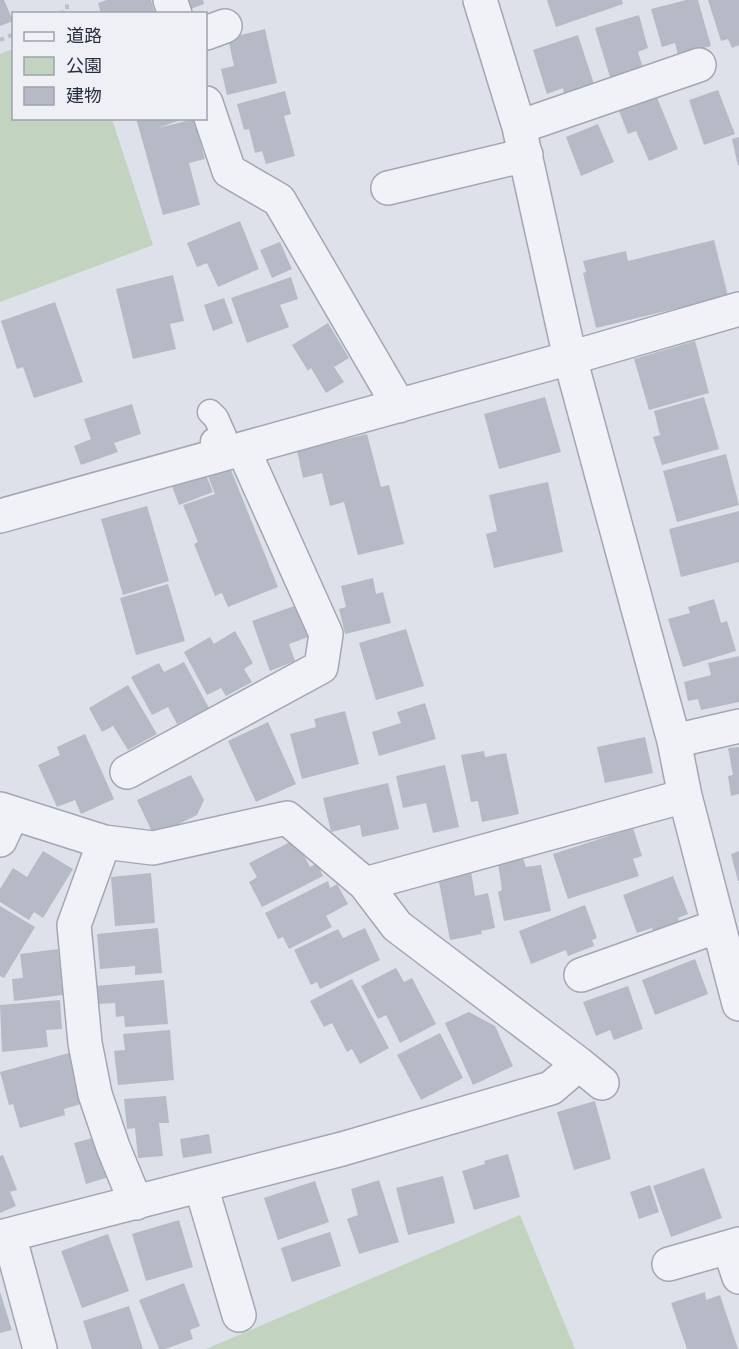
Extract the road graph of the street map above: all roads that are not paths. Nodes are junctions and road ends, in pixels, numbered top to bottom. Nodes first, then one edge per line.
1 (480, 0) edge
2 (699, 65) dead end
3 (207, 105) edge
4 (523, 141) junction
5 (388, 188) dead end
6 (739, 309) edge
7 (570, 358) junction
8 (399, 406) junction
9 (210, 412) dead end
10 (230, 453) junction
11 (0, 516) edge
12 (739, 726) edge
13 (674, 741) junction
14 (127, 772) dead end
15 (685, 796) junction
16 (4, 821) edge
17 (104, 842) junction
18 (364, 884) junction
19 (718, 926) junction
20 (581, 975) dead end
21 (739, 1004) edge
22 (201, 1186) junction
23 (136, 1203) junction
24 (5, 1236) edge
25 (736, 1256) edge
26 (669, 1264) dead end
27 (239, 1315) dead end
28 (40, 1349) edge

1 - 4 street
2 - 4 street
3 - 8 street
4 - 5 street
4 - 7 street
6 - 7 street
7 - 8 street
7 - 13 street
8 - 10 street
9 - 10 lane
10 - 11 street
10 - 14 street
12 - 13 street
13 - 15 street
15 - 18 street
15 - 19 street
16 - 17 street
17 - 18 street
17 - 23 street
18 - 22 street
19 - 20 street
19 - 21 street
22 - 23 street
22 - 27 street
23 - 24 street
24 - 28 street
25 - 26 street

